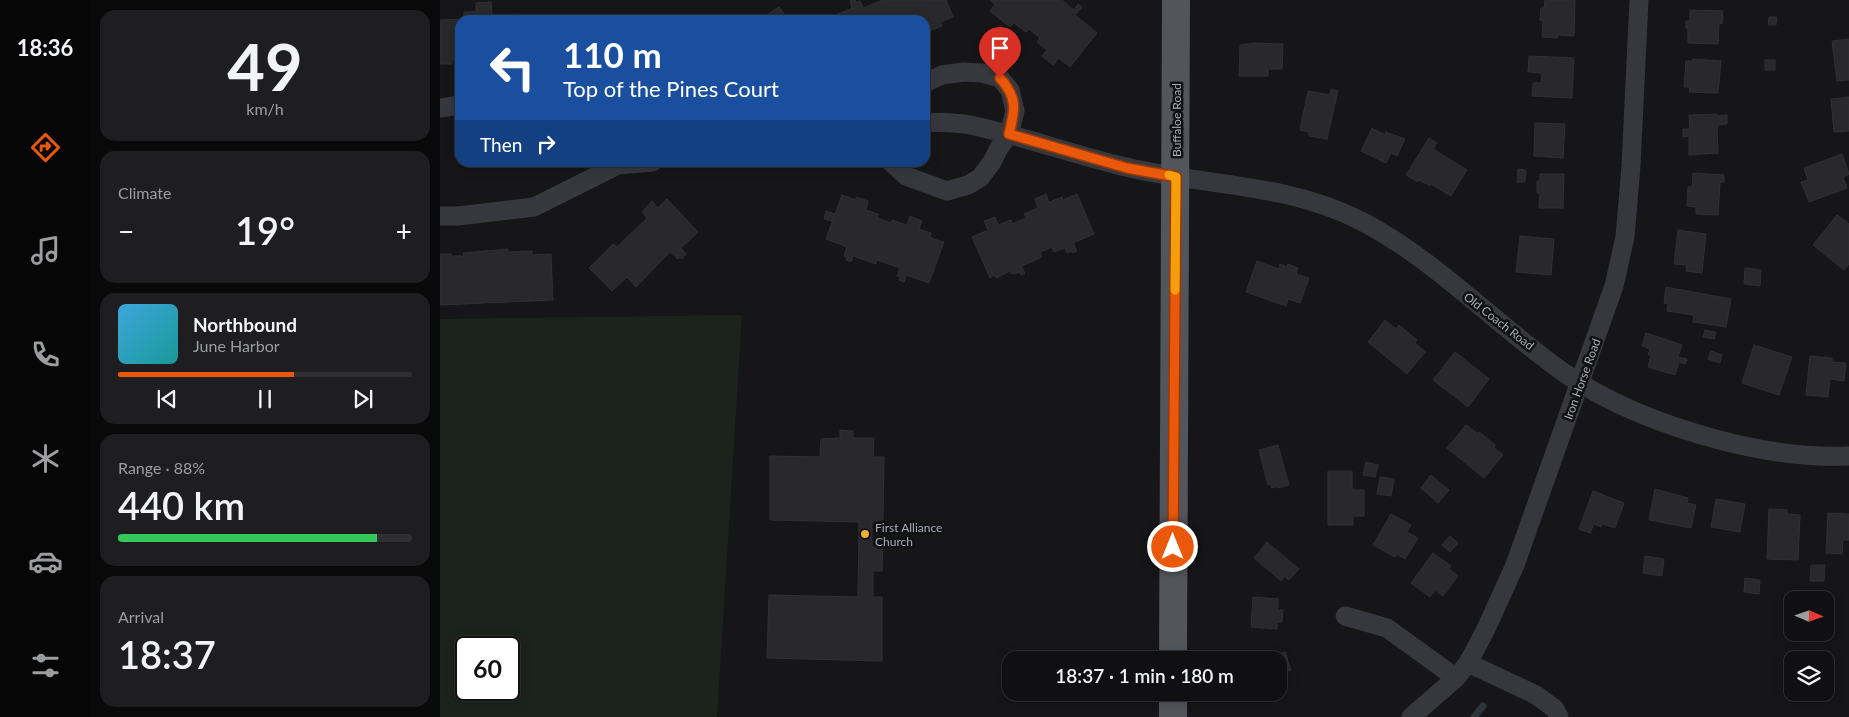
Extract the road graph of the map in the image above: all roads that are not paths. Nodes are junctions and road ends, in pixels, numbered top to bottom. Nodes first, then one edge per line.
1 (1176, 0) edge
2 (1639, 0) edge
3 (930, 80) edge
4 (455, 106) edge
5 (440, 108) edge
6 (930, 122) edge
7 (1009, 134) junction
8 (610, 167) edge
9 (896, 167) edge
10 (1165, 175) junction
11 (440, 216) edge
12 (1580, 383) junction
13 (1849, 456) edge
14 (1345, 616) dead end
15 (1173, 651) edge
16 (1468, 663) junction
17 (1456, 678) junction
18 (1173, 701) edge
19 (1173, 717) edge
20 (1411, 717) edge
21 (1559, 717) edge

1 - 10 main road, Buffaloe Road
2 - 12 street, Iron Horse Road
3 - 7 street
4 - 5 street
6 - 7 street, Old Coach Road
7 - 9 street
7 - 10 street, Old Coach Road
8 - 11 street
10 - 12 street, Old Coach Road
10 - 15 main road, Buffaloe Road
12 - 13 street, Old Coach Road
12 - 16 street, Iron Horse Road
14 - 17 street
16 - 17 street, Iron Horse Road
16 - 21 street
17 - 20 street, Iron Horse Road
18 - 19 main road

